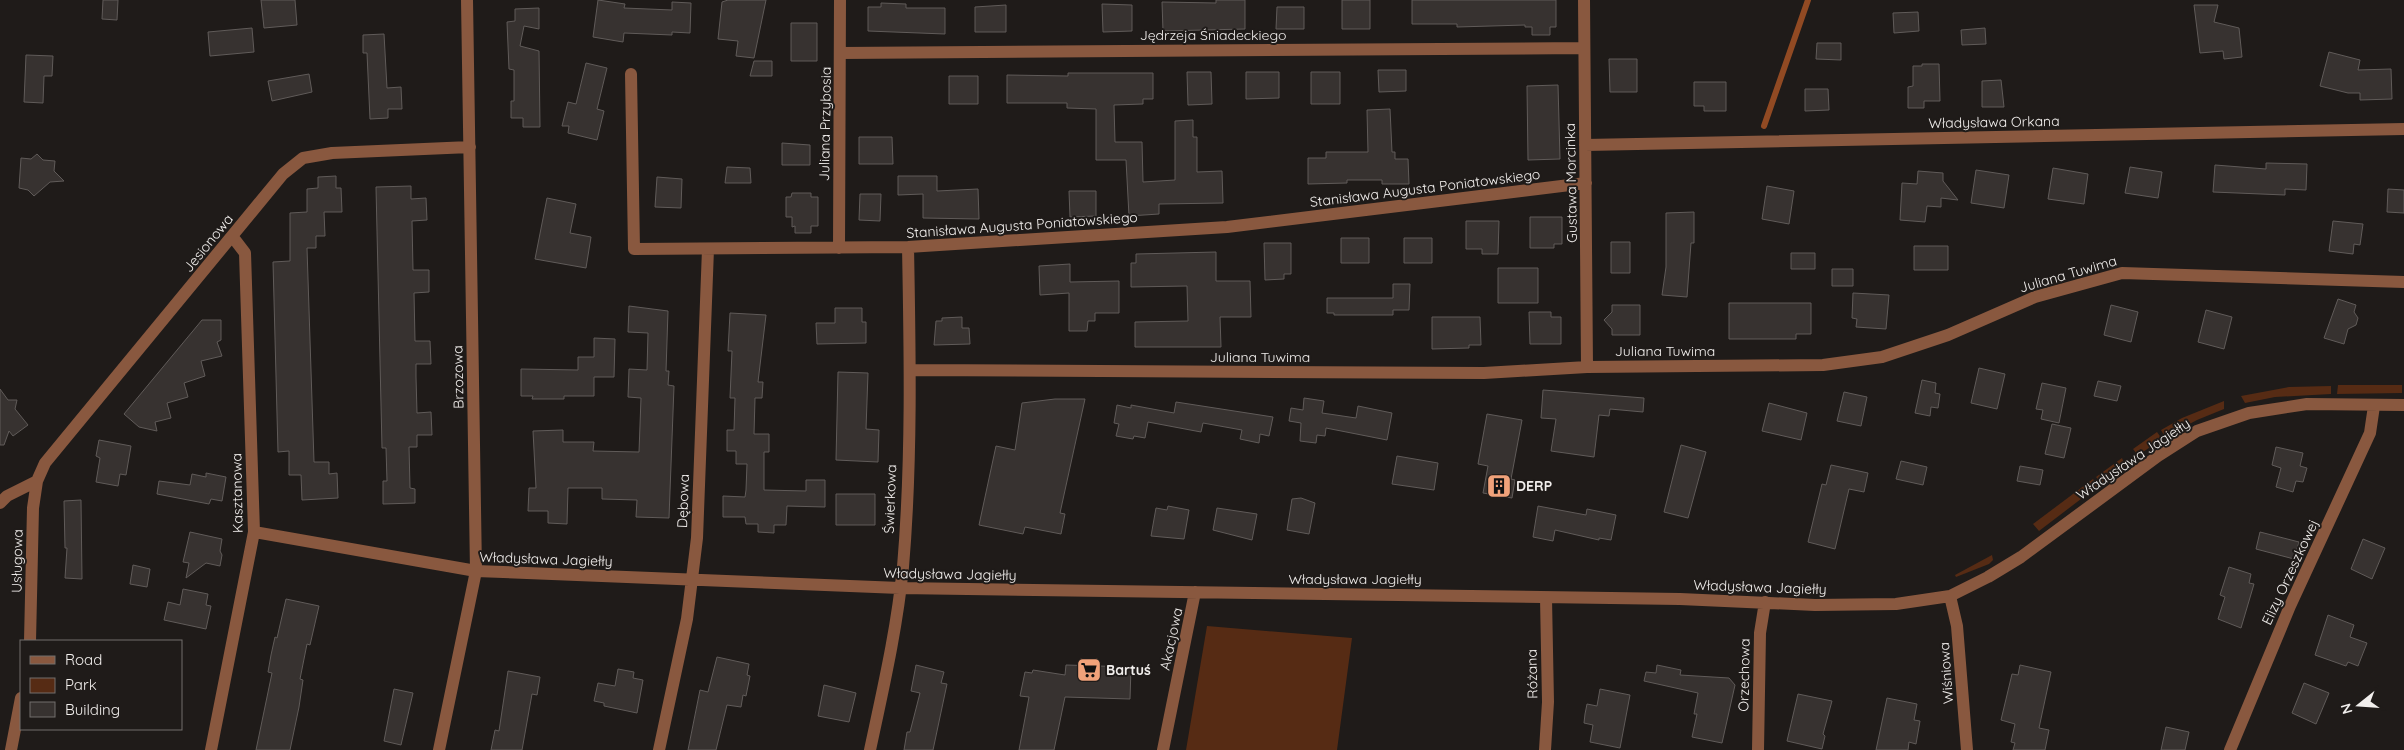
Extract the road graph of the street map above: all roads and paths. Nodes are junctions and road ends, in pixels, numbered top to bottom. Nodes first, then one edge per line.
1 (467, 0) edge
2 (840, 0) edge
3 (1584, 0) edge
4 (1584, 48) junction
5 (841, 53) junction
6 (631, 74) dead end
7 (2404, 129) edge
8 (1585, 145) junction
9 (470, 147) junction
10 (1586, 183) junction
11 (232, 236) junction
12 (908, 247) junction
13 (839, 248) junction
14 (708, 249) junction
15 (2404, 282) edge
16 (1588, 367) junction
17 (911, 370) junction
18 (2404, 405) edge
19 (2374, 406) junction
20 (36, 481) junction
21 (0, 503) edge
22 (254, 532) junction
23 (476, 572) junction
24 (692, 580) junction
25 (900, 588) junction
26 (1196, 592) junction
27 (1950, 596) junction
28 (1546, 598) junction
29 (1765, 602) junction
30 (30, 640) edge
31 (20, 703) edge
32 (11, 750) edge
33 (211, 750) edge
34 (439, 750) edge
35 (659, 750) edge
36 (870, 750) edge
37 (1163, 750) edge
38 (1545, 750) edge
39 (1758, 750) edge
40 (1966, 750) edge
41 (2230, 750) edge

1 - 9 street, Brzozowa
2 - 5 street, Juliana Przybosia
3 - 4 street, Gustawa Morcinka
4 - 5 street, Jędrzeja Śniadeckiego
4 - 8 street, Gustawa Morcinka
5 - 13 street, Juliana Przybosia
6 - 14 street, Stanisława Augusta Poniatowskiego
7 - 8 street, Władysława Orkana
8 - 10 street, Gustawa Morcinka
9 - 11 street, Jesionowa
9 - 23 street, Brzozowa
10 - 12 street, Stanisława Augusta Poniatowskiego
10 - 16 street, Gustawa Morcinka
11 - 20 street, Jesionowa
11 - 22 street, Kasztanowa
12 - 13 street, Stanisława Augusta Poniatowskiego
12 - 17 street, Świerkowa
13 - 14 street, Stanisława Augusta Poniatowskiego
14 - 24 street, Dębowa
15 - 16 street, Juliana Tuwima
16 - 17 street, Juliana Tuwima
17 - 25 street, Świerkowa
18 - 19 street, Władysława Jagiełły
19 - 27 street, Władysława Jagiełły
19 - 41 street, Elizy Orzeszkowej
20 - 21 street
20 - 30 street, Usługowa
22 - 23 street, Władysława Jagiełły
22 - 33 street, Kasztanowa
23 - 24 street, Władysława Jagiełły
23 - 34 street, Brzozowa
24 - 25 street, Władysława Jagiełły
24 - 35 street, Dębowa
25 - 26 street, Władysława Jagiełły
25 - 36 street, Świerkowa
26 - 28 street, Władysława Jagiełły
26 - 37 street, Akacjowa
27 - 29 street, Władysława Jagiełły
27 - 40 street, Wiśniowa
28 - 29 street, Władysława Jagiełły
28 - 38 street, Różana
29 - 39 street, Orzechowa
31 - 32 street

